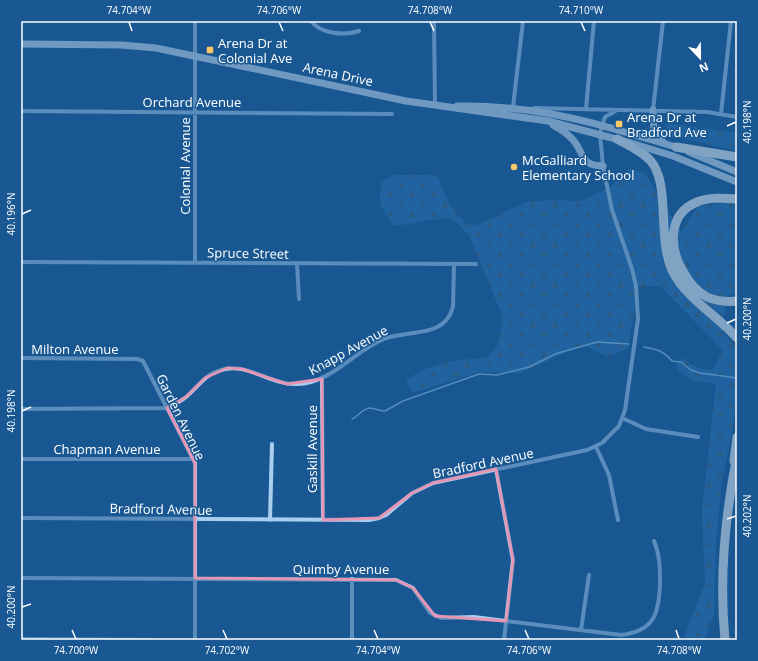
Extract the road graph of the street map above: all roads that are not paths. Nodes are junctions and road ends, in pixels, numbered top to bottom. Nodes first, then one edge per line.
1 (195, 21) edge
2 (311, 21) edge
3 (434, 21) edge
4 (523, 21) edge
5 (594, 21) edge
6 (663, 21) edge
7 (731, 21) edge
8 (359, 31) dead end
9 (21, 44) edge
10 (195, 56) junction
11 (435, 106) junction
12 (513, 107) junction
13 (523, 108) junction
14 (586, 109) junction
15 (617, 110) junction
16 (653, 110) junction
17 (21, 111) edge
18 (195, 112) junction
19 (392, 114) dead end
20 (721, 114) junction
21 (737, 118) edge
22 (538, 120) junction
23 (602, 125) junction
24 (600, 134) junction
25 (617, 139) junction
26 (665, 145) junction
27 (676, 148) junction
28 (737, 157) edge
29 (603, 166) junction
30 (737, 172) edge
31 (737, 182) edge
32 (737, 199) edge
33 (21, 262) edge
34 (195, 262) junction
35 (297, 263) junction
36 (454, 264) junction
37 (476, 264) dead end
38 (299, 299) dead end
39 (737, 301) edge
40 (737, 338) edge
41 (21, 358) edge
42 (130, 359) joint
43 (322, 379) junction
44 (21, 408) edge
45 (167, 408) junction
46 (622, 418) junction
47 (698, 437) dead end
48 (737, 437) edge
49 (272, 444) dead end
50 (596, 447) junction
51 (737, 456) edge
52 (21, 459) edge
53 (193, 459) junction
54 (496, 469) junction
55 (731, 488) junction
56 (21, 518) edge
57 (195, 519) junction
58 (270, 520) junction
59 (323, 520) junction
60 (618, 520) dead end
61 (654, 541) dead end
62 (589, 575) dead end
63 (21, 578) edge
64 (195, 578) junction
65 (352, 579) junction
66 (506, 621) junction
67 (581, 630) junction
68 (21, 639) edge
69 (152, 640) edge
70 (195, 640) edge
71 (352, 640) edge
72 (504, 640) edge
73 (725, 640) edge

1 - 10 street, Colonial Avenue
2 - 8 street
3 - 11 street
4 - 12 street
5 - 14 street
6 - 16 street
7 - 20 street
9 - 10 main road, Arena Drive
10 - 11 main road, Arena Drive
10 - 18 street, Colonial Avenue
11 - 12 main road, Arena Drive
11 - 22 main road, Arena Drive
12 - 13 main road, Arena Drive
13 - 14 street
13 - 23 main road, Arena Drive
14 - 15 street
15 - 16 street
15 - 23 street
16 - 20 street
16 - 26 main road
17 - 18 street, Orchard Avenue
18 - 19 street, Orchard Avenue
18 - 34 street, Colonial Avenue
20 - 21 street
22 - 24 main road, Arena Drive
22 - 29 main road
23 - 24 street, Bradford Avenue
23 - 26 main road, Arena Drive
24 - 25 main road, Arena Drive
24 - 29 street, Bradford Avenue
25 - 31 main road, Arena Drive
25 - 40 highway
26 - 27 main road, Arena Drive
27 - 28 highway
27 - 30 main road, Arena Drive
29 - 46 street, Bradford Avenue
32 - 39 highway
33 - 34 street, Spruce Street
34 - 35 street, Spruce Street
35 - 36 street, Spruce Street
35 - 38 street
36 - 37 street, Spruce Street
36 - 43 street, Knapp Avenue
41 - 42 street, Milton Avenue
42 - 45 street, Garden Avenue
43 - 45 street, Knapp Avenue
43 - 59 street, Gaskill Avenue
44 - 45 street
45 - 53 street, Garden Avenue
46 - 47 street
46 - 50 street, Bradford Avenue
48 - 55 highway
49 - 58 street
50 - 54 street, Bradford Avenue
50 - 60 street
51 - 55 highway
52 - 53 street, Chapman Avenue
53 - 57 street, Garden Avenue
54 - 59 street, Bradford Avenue
54 - 66 street
55 - 73 highway
56 - 57 street, Bradford Avenue
57 - 58 street, Bradford Avenue
57 - 64 street, Garden Avenue
58 - 59 street, Bradford Avenue
61 - 67 street, Quimby Avenue
62 - 67 street
63 - 64 street, Quimby Avenue
64 - 65 street, Quimby Avenue
64 - 70 street, Garden Avenue
65 - 66 street, Quimby Avenue
65 - 71 street
66 - 67 street, Quimby Avenue
66 - 72 street
68 - 69 street

